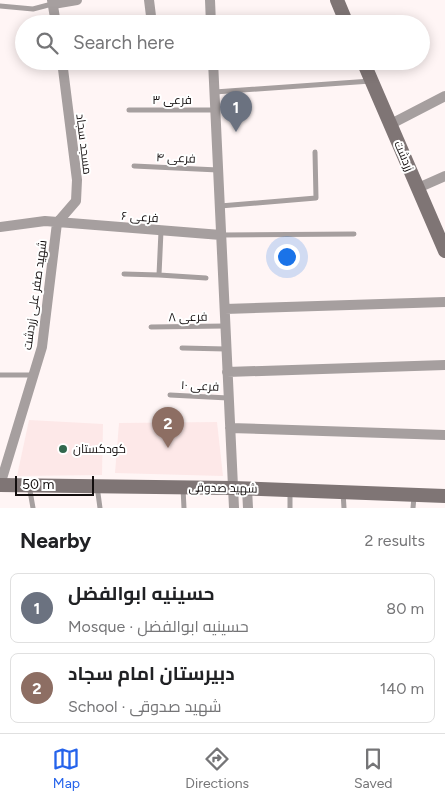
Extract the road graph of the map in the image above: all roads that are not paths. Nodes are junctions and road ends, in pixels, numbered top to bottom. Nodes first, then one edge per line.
1 (77, 0) edge
2 (149, 0) edge
3 (210, 0) edge
4 (337, 0) edge
5 (52, 2) edge
6 (0, 6) edge
7 (54, 15) edge
8 (151, 15) edge
9 (211, 15) edge
10 (343, 15) edge
11 (63, 70) edge
12 (214, 70) edge
13 (367, 70) edge
14 (372, 80) junction
15 (215, 92) junction
16 (445, 96) edge
17 (129, 110) dead end
18 (215, 110) junction
19 (391, 124) junction
20 (315, 152) dead end
21 (134, 166) dead end
22 (218, 170) junction
23 (445, 176) edge
24 (418, 188) junction
25 (220, 206) junction
26 (57, 223) junction
27 (0, 227) edge
28 (161, 231) junction
29 (354, 234) dead end
30 (221, 235) junction
31 (445, 251) edge
32 (124, 274) dead end
33 (159, 276) junction
34 (206, 278) dead end
35 (445, 302) edge
36 (224, 308) junction
37 (225, 326) junction
38 (151, 327) dead end
39 (182, 348) dead end
40 (226, 349) junction
41 (445, 364) edge
42 (227, 372) junction
43 (0, 375) edge
44 (33, 375) junction
45 (170, 395) dead end
46 (228, 398) junction
47 (230, 428) junction
48 (445, 435) edge
49 (0, 485) edge
50 (29, 485) junction
51 (96, 486) junction
52 (182, 488) junction
53 (233, 488) junction
54 (247, 489) junction
55 (290, 490) junction
56 (342, 492) junction
57 (414, 494) junction
58 (445, 496) edge
59 (33, 508) edge
60 (100, 508) edge
61 (184, 508) edge
62 (234, 508) edge
63 (248, 508) edge
64 (290, 508) edge
65 (344, 508) edge
66 (413, 508) edge

1 - 5 street
2 - 8 street
3 - 9 street
4 - 10 street
5 - 6 lane
5 - 7 street
11 - 26 street, مسجد سجاد
12 - 15 street
13 - 14 street, زردشت
14 - 15 lane
14 - 19 street, زردشت
15 - 18 street
16 - 19 street
17 - 18 lane, فرعی ۳
18 - 22 street
19 - 24 street, زردشت
20 - 25 lane
21 - 22 lane, فرعی ۴
22 - 25 street
23 - 24 street
24 - 31 street, زردشت
25 - 30 street
26 - 27 street, فرعی ۶
26 - 28 street, فرعی ۶
26 - 44 street, شهید صفر علی زردشت
28 - 30 street, فرعی ۶
28 - 33 lane
29 - 30 lane
30 - 36 street
32 - 33 lane
33 - 34 lane
35 - 36 street
36 - 37 street
37 - 38 lane, فرعی ۸
37 - 40 street
39 - 40 lane
40 - 42 street
41 - 42 street
42 - 46 street
43 - 44 lane
44 - 49 street, شهید صفر علی زردشت
45 - 46 lane, فرعی ۱۰
46 - 47 street
47 - 48 street
47 - 53 street
49 - 50 street, شهید صدوقی
50 - 51 street, شهید صدوقی
50 - 59 lane
51 - 52 street, شهید صدوقی
51 - 60 lane
52 - 53 street, شهید صدوقی
52 - 61 lane
53 - 54 street, شهید صدوقی
53 - 62 street
54 - 55 street, شهید صدوقی
54 - 63 street
55 - 56 street, شهید صدوقی
55 - 64 lane
56 - 57 street, شهید صدوقی
56 - 65 lane
57 - 58 street, شهید صدوقی
57 - 66 lane

